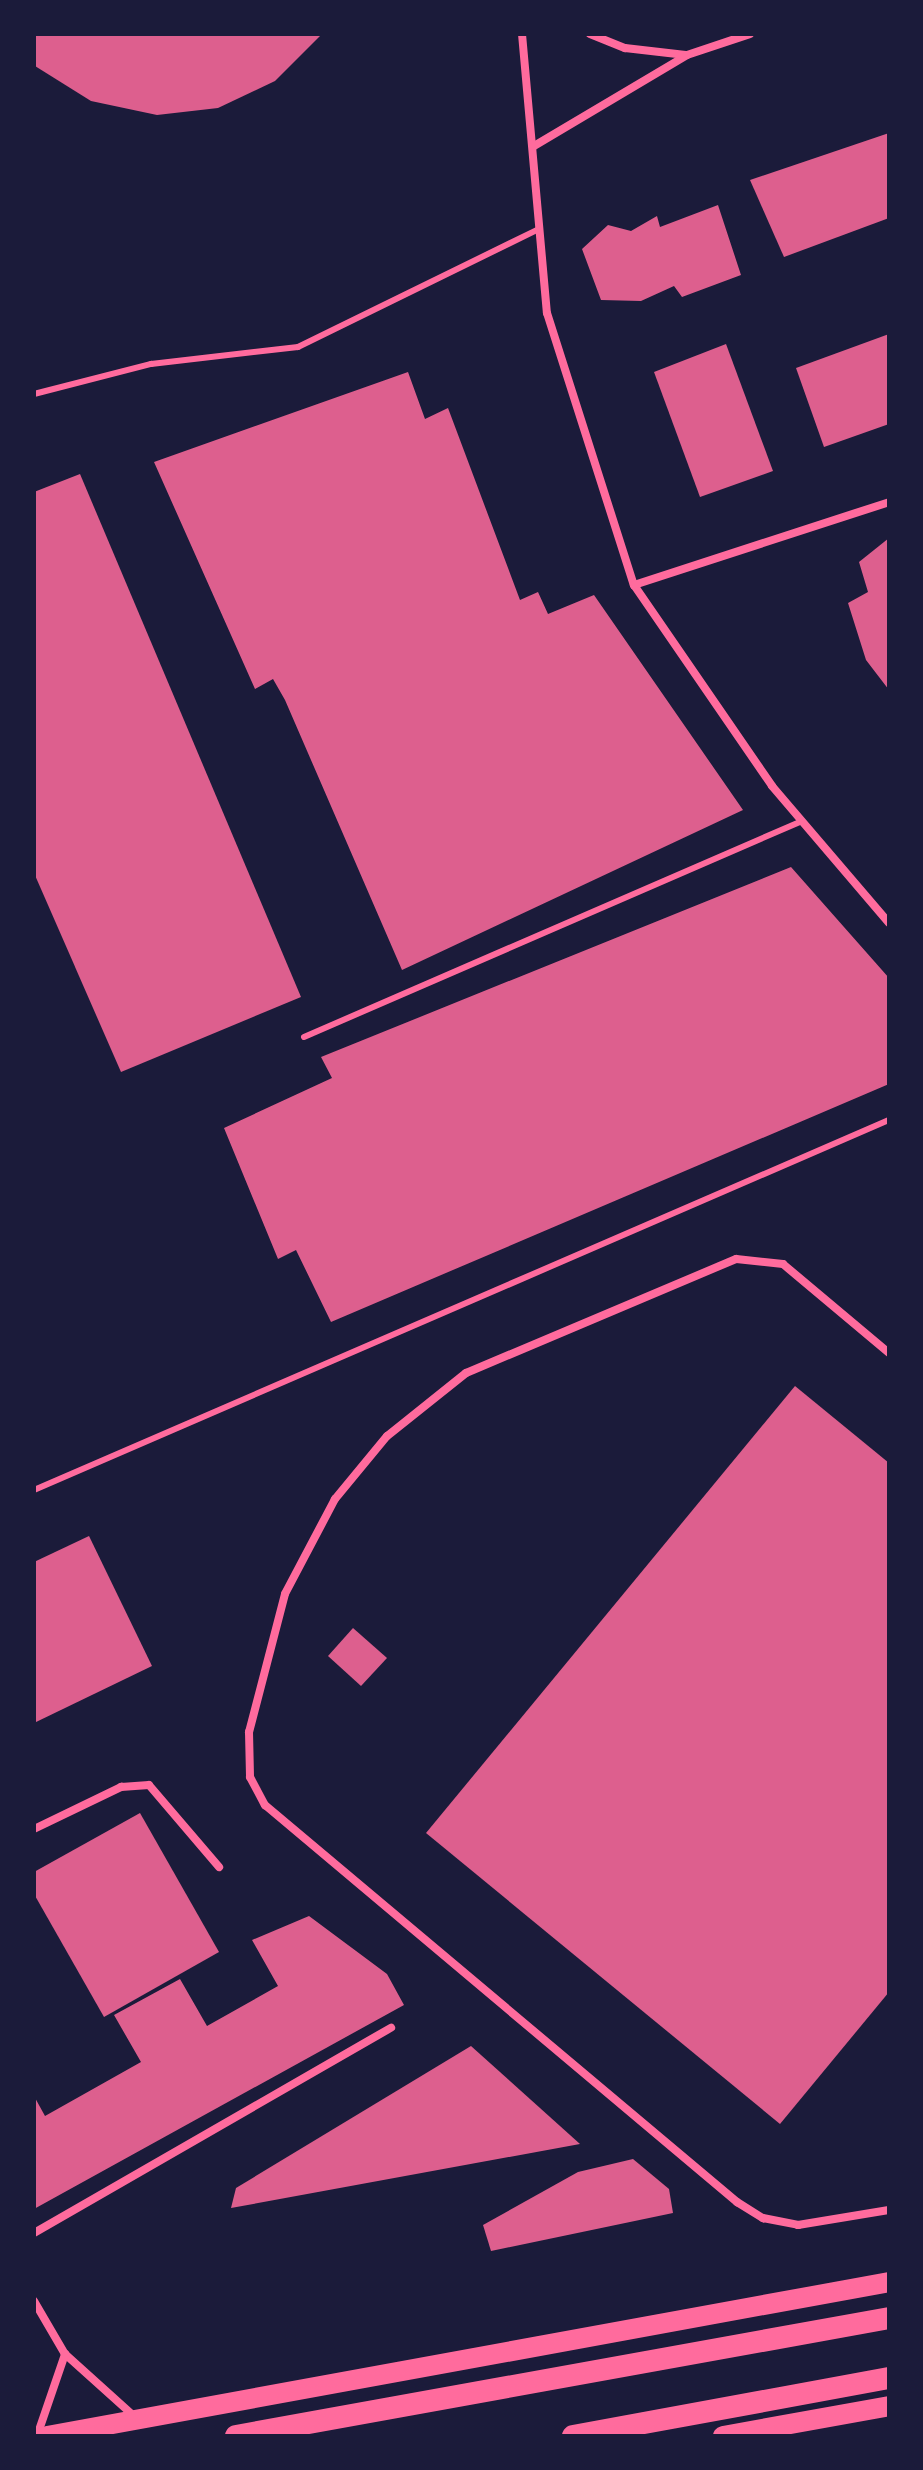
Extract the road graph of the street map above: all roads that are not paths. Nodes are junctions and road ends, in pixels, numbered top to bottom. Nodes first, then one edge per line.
1 (522, 34) edge
2 (590, 34) edge
3 (750, 34) edge
4 (687, 55) junction
5 (534, 146) junction
6 (539, 229) junction
7 (34, 394) edge
8 (889, 502) edge
9 (634, 585) junction
10 (802, 821) junction
11 (889, 923) edge
12 (304, 1037) dead end
13 (889, 1120) edge
14 (889, 1353) edge
15 (34, 1490) edge
16 (34, 1829) edge
17 (219, 1867) dead end
18 (391, 2028) dead end
19 (889, 2210) edge
20 (34, 2233) edge
21 (889, 2282) edge
22 (34, 2301) edge
23 (889, 2318) edge
24 (65, 2354) junction
25 (889, 2378) edge
26 (889, 2406) edge
27 (139, 2421) junction
28 (37, 2436) edge
29 (47, 2436) edge
30 (236, 2436) edge
31 (573, 2436) edge
32 (726, 2436) edge

1 - 5 street
2 - 4 street
3 - 4 street
4 - 5 street
5 - 6 street
6 - 7 lane
6 - 9 street
8 - 9 street
9 - 10 street
10 - 11 street
10 - 12 lane
13 - 15 lane
14 - 19 street
16 - 17 street
18 - 20 street
21 - 27 main road
22 - 24 street
23 - 30 highway
24 - 27 street
24 - 28 street
25 - 31 highway
26 - 32 main road
27 - 29 main road

